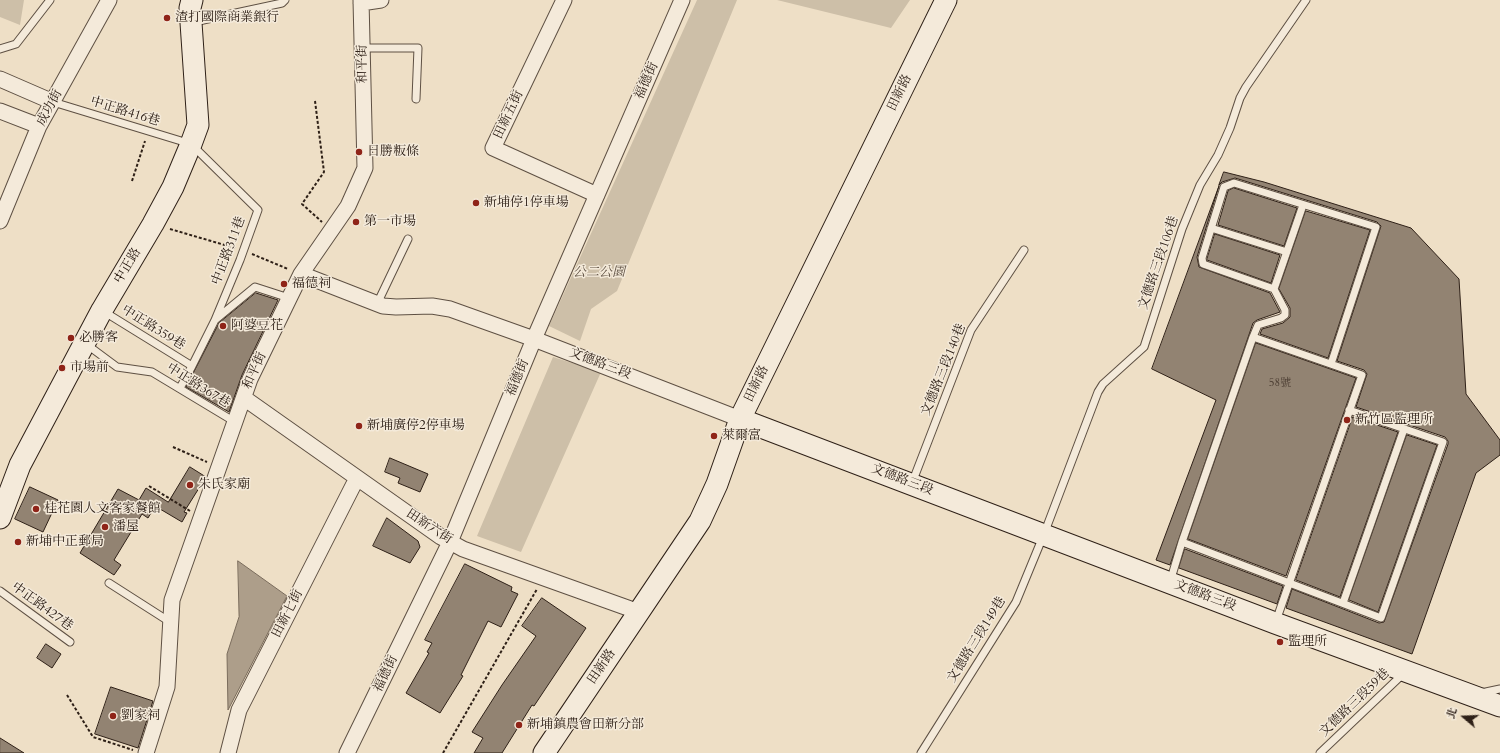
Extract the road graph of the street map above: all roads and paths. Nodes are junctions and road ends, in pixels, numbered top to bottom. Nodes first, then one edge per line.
1 (50, 0) edge
2 (109, 0) edge
3 (192, 0) edge
4 (285, 0) edge
5 (381, 0) edge
6 (564, 0) edge
7 (682, 0) edge
8 (1306, 0) edge
9 (361, 1) edge
10 (940, 2) edge
11 (192, 22) junction
12 (362, 48) junction
13 (0, 49) edge
14 (0, 79) edge
15 (416, 99) dead end
16 (315, 101) dead end
17 (53, 102) junction
18 (0, 111) edge
19 (39, 126) junction
20 (148, 132) junction
21 (191, 144) junction
22 (132, 181) dead end
23 (597, 195) junction
24 (1303, 205) junction
25 (0, 221) edge
26 (153, 224) junction
27 (1211, 228) junction
28 (332, 231) junction
29 (408, 239) dead end
30 (243, 250) junction
31 (1024, 250) dead end
32 (1287, 252) junction
33 (301, 274) junction
34 (1274, 289) junction
35 (289, 298) junction
36 (377, 304) junction
37 (102, 310) junction
38 (215, 320) junction
39 (1253, 338) junction
40 (534, 339) junction
41 (84, 343) junction
42 (1331, 364) junction
43 (192, 366) junction
44 (180, 388) junction
45 (244, 398) junction
46 (1349, 410) junction
47 (740, 419) junction
48 (235, 422) junction
49 (1404, 429) junction
50 (173, 447) dead end
51 (219, 467) junction
52 (358, 478) junction
53 (912, 484) junction
54 (149, 486) dead end
55 (0, 518) edge
56 (201, 518) junction
57 (1044, 534) junction
58 (450, 542) junction
59 (1182, 542) junction
60 (543, 578) junction
61 (1170, 582) junction
62 (109, 583) dead end
63 (1289, 583) junction
64 (0, 591) edge
65 (1343, 603) junction
66 (639, 612) junction
67 (171, 622) junction
68 (1275, 623) junction
69 (70, 642) dead end
70 (1406, 671) junction
71 (1500, 689) edge
72 (67, 695) dead end
73 (1473, 695) junction
74 (1500, 706) edge
75 (141, 752) edge
76 (228, 753) edge
77 (347, 753) edge
78 (443, 753) edge
79 (544, 753) edge
80 (921, 753) edge
81 (1320, 753) edge

1 - 13 lane
2 - 17 street, 成功街
3 - 11 main road, 中正路
4 - 11 lane
5 - 9 street
6 - 23 street, 田新五街
7 - 23 street, 福德街
8 - 57 lane, 文德路三段106巷
9 - 12 street, 和平街
10 - 47 main road, 田新路
11 - 21 main road, 中正路
12 - 15 lane
12 - 28 street, 和平街
14 - 17 street
16 - 28 path
17 - 19 street, 成功街
17 - 20 lane, 中正路416巷
18 - 19 street
19 - 25 street, 成功街
20 - 21 lane, 中正路416巷
20 - 22 path
21 - 26 main road, 中正路
21 - 30 lane, 中正路311巷
23 - 40 street, 福德街
24 - 27 lane
24 - 32 lane
24 - 42 lane
26 - 30 path
26 - 37 main road, 中正路
27 - 32 lane
27 - 34 lane
28 - 33 street, 和平街
29 - 36 lane
30 - 33 path
30 - 38 lane, 中正路311巷
31 - 53 lane, 文德路三段140巷
32 - 34 lane
33 - 35 street, 和平街
33 - 36 street, 文德路三段
34 - 39 lane
35 - 38 lane
35 - 45 street, 和平街
36 - 40 street, 文德路三段
37 - 41 main road, 中正路
37 - 43 lane, 中正路359巷
38 - 43 lane, 中正路311巷
39 - 42 lane
39 - 59 lane
40 - 47 street, 文德路三段
40 - 58 street, 福德街
41 - 44 lane, 中正路367巷
41 - 55 main road, 中正路
42 - 46 lane
43 - 44 lane, 中正路311巷
44 - 48 lane, 中正路367巷
45 - 48 street, 和平街
45 - 52 street, 田新六街
46 - 49 lane
46 - 63 lane
47 - 53 main road, 文德路三段
47 - 66 main road, 田新路
48 - 51 street, 和平街
49 - 65 lane
49 - 65 lane
50 - 51 path
51 - 56 street, 和平街
52 - 58 street, 田新六街
52 - 76 street, 田新七街
53 - 57 main road, 文德路三段
54 - 56 path
56 - 67 street, 和平街
57 - 61 main road, 文德路三段
57 - 80 lane, 文德路三段149巷
58 - 60 street, 田新六街
58 - 77 street, 福德街
59 - 61 lane
59 - 63 lane
60 - 66 street, 田新六街
60 - 78 path
61 - 68 main road, 文德路三段
62 - 67 lane
63 - 65 lane
63 - 68 lane
64 - 69 lane, 中正路427巷
66 - 79 main road, 田新路
67 - 75 street, 和平街
68 - 70 main road, 文德路三段
70 - 73 main road, 文德路三段
70 - 81 lane, 文德路三段59巷
71 - 73 lane
72 - 75 path
73 - 74 main road, 文德路三段

